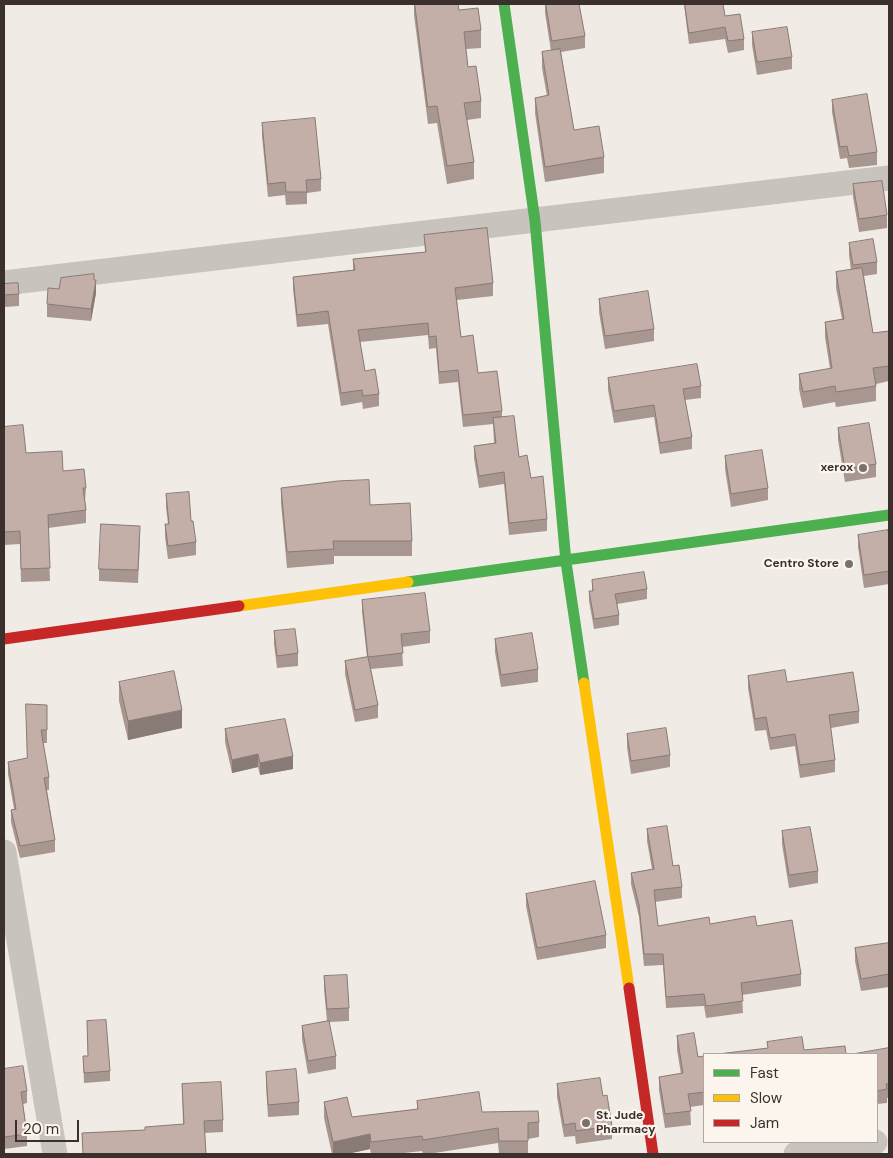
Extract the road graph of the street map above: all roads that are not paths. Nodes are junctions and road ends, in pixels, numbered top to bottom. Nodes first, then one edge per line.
1 (504, 4) edge
2 (889, 178) edge
3 (535, 220) junction
4 (4, 283) edge
5 (889, 516) edge
6 (566, 562) junction
7 (4, 638) edge
8 (4, 852) edge
9 (869, 1143) edge
10 (55, 1154) edge
11 (652, 1154) edge
12 (796, 1154) edge

1 - 3 street
2 - 3 street
3 - 4 street
3 - 6 street
5 - 6 street
6 - 7 street
6 - 11 street
8 - 10 street
9 - 12 street

